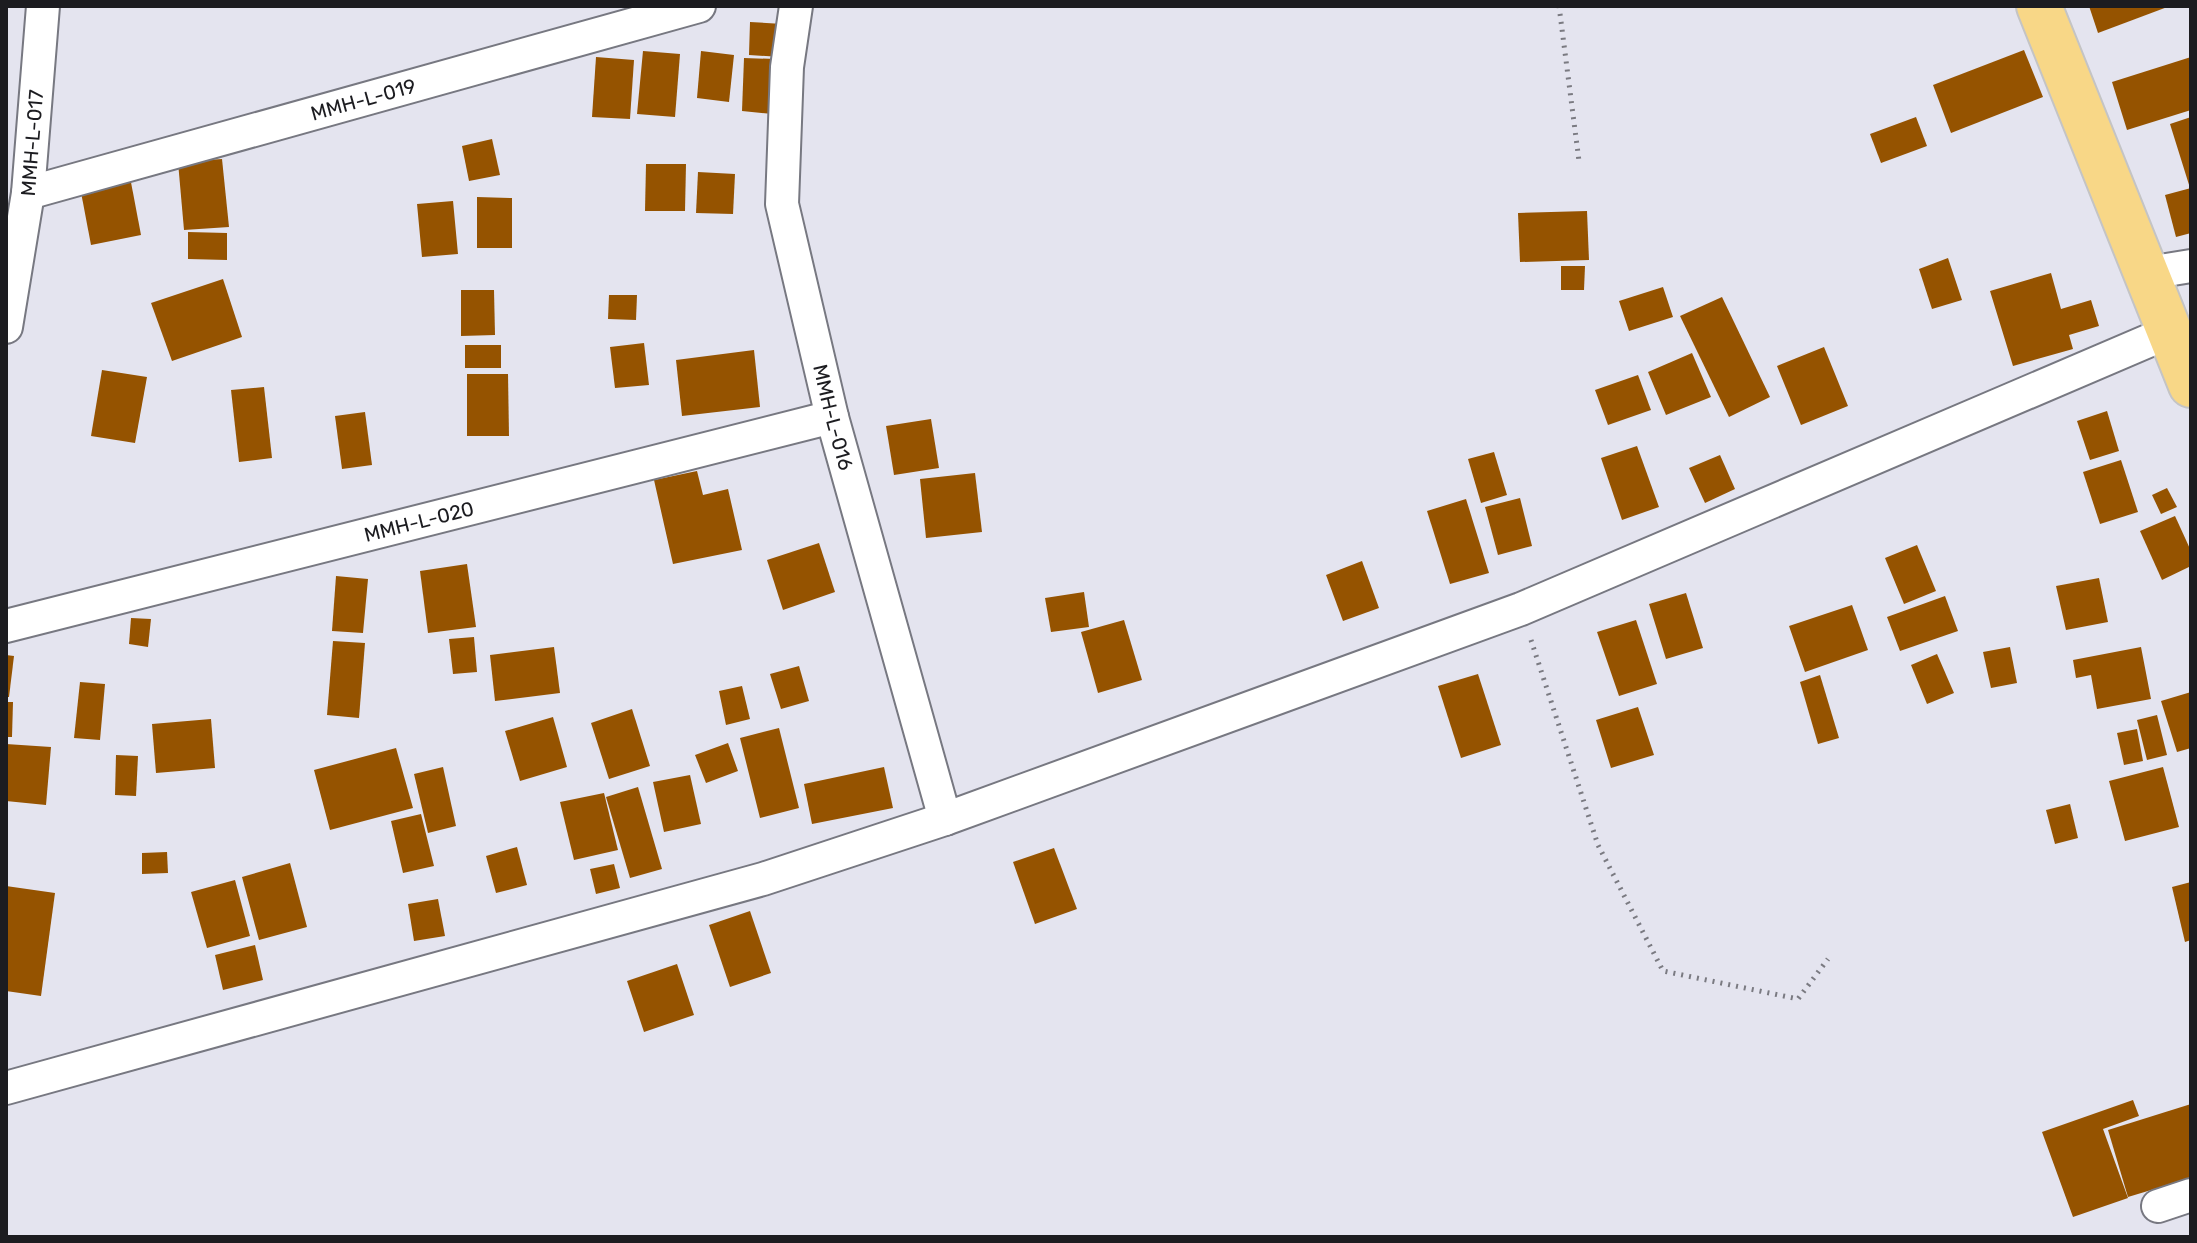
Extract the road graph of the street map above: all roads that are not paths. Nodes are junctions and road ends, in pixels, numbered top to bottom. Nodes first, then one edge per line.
1 (43, 6) edge
2 (699, 6) edge
3 (796, 6) edge
4 (2039, 6) edge
5 (28, 193) junction
6 (2191, 266) edge
7 (2148, 273) junction
8 (6, 327) edge
9 (2169, 332) junction
10 (2191, 385) edge
11 (832, 417) junction
12 (6, 626) edge
13 (945, 819) junction
14 (6, 1088) edge
15 (2191, 1195) edge
16 (2158, 1206) dead end

1 - 5 street, MMH-L-017
2 - 5 street, MMH-L-019
3 - 11 street, MMH-L-016
4 - 7 highway
5 - 8 street, MMH-L-017
6 - 7 street
7 - 9 highway
9 - 10 highway
9 - 13 street
11 - 12 street, MMH-L-020
11 - 13 street, MMH-L-016
13 - 14 street
15 - 16 street

